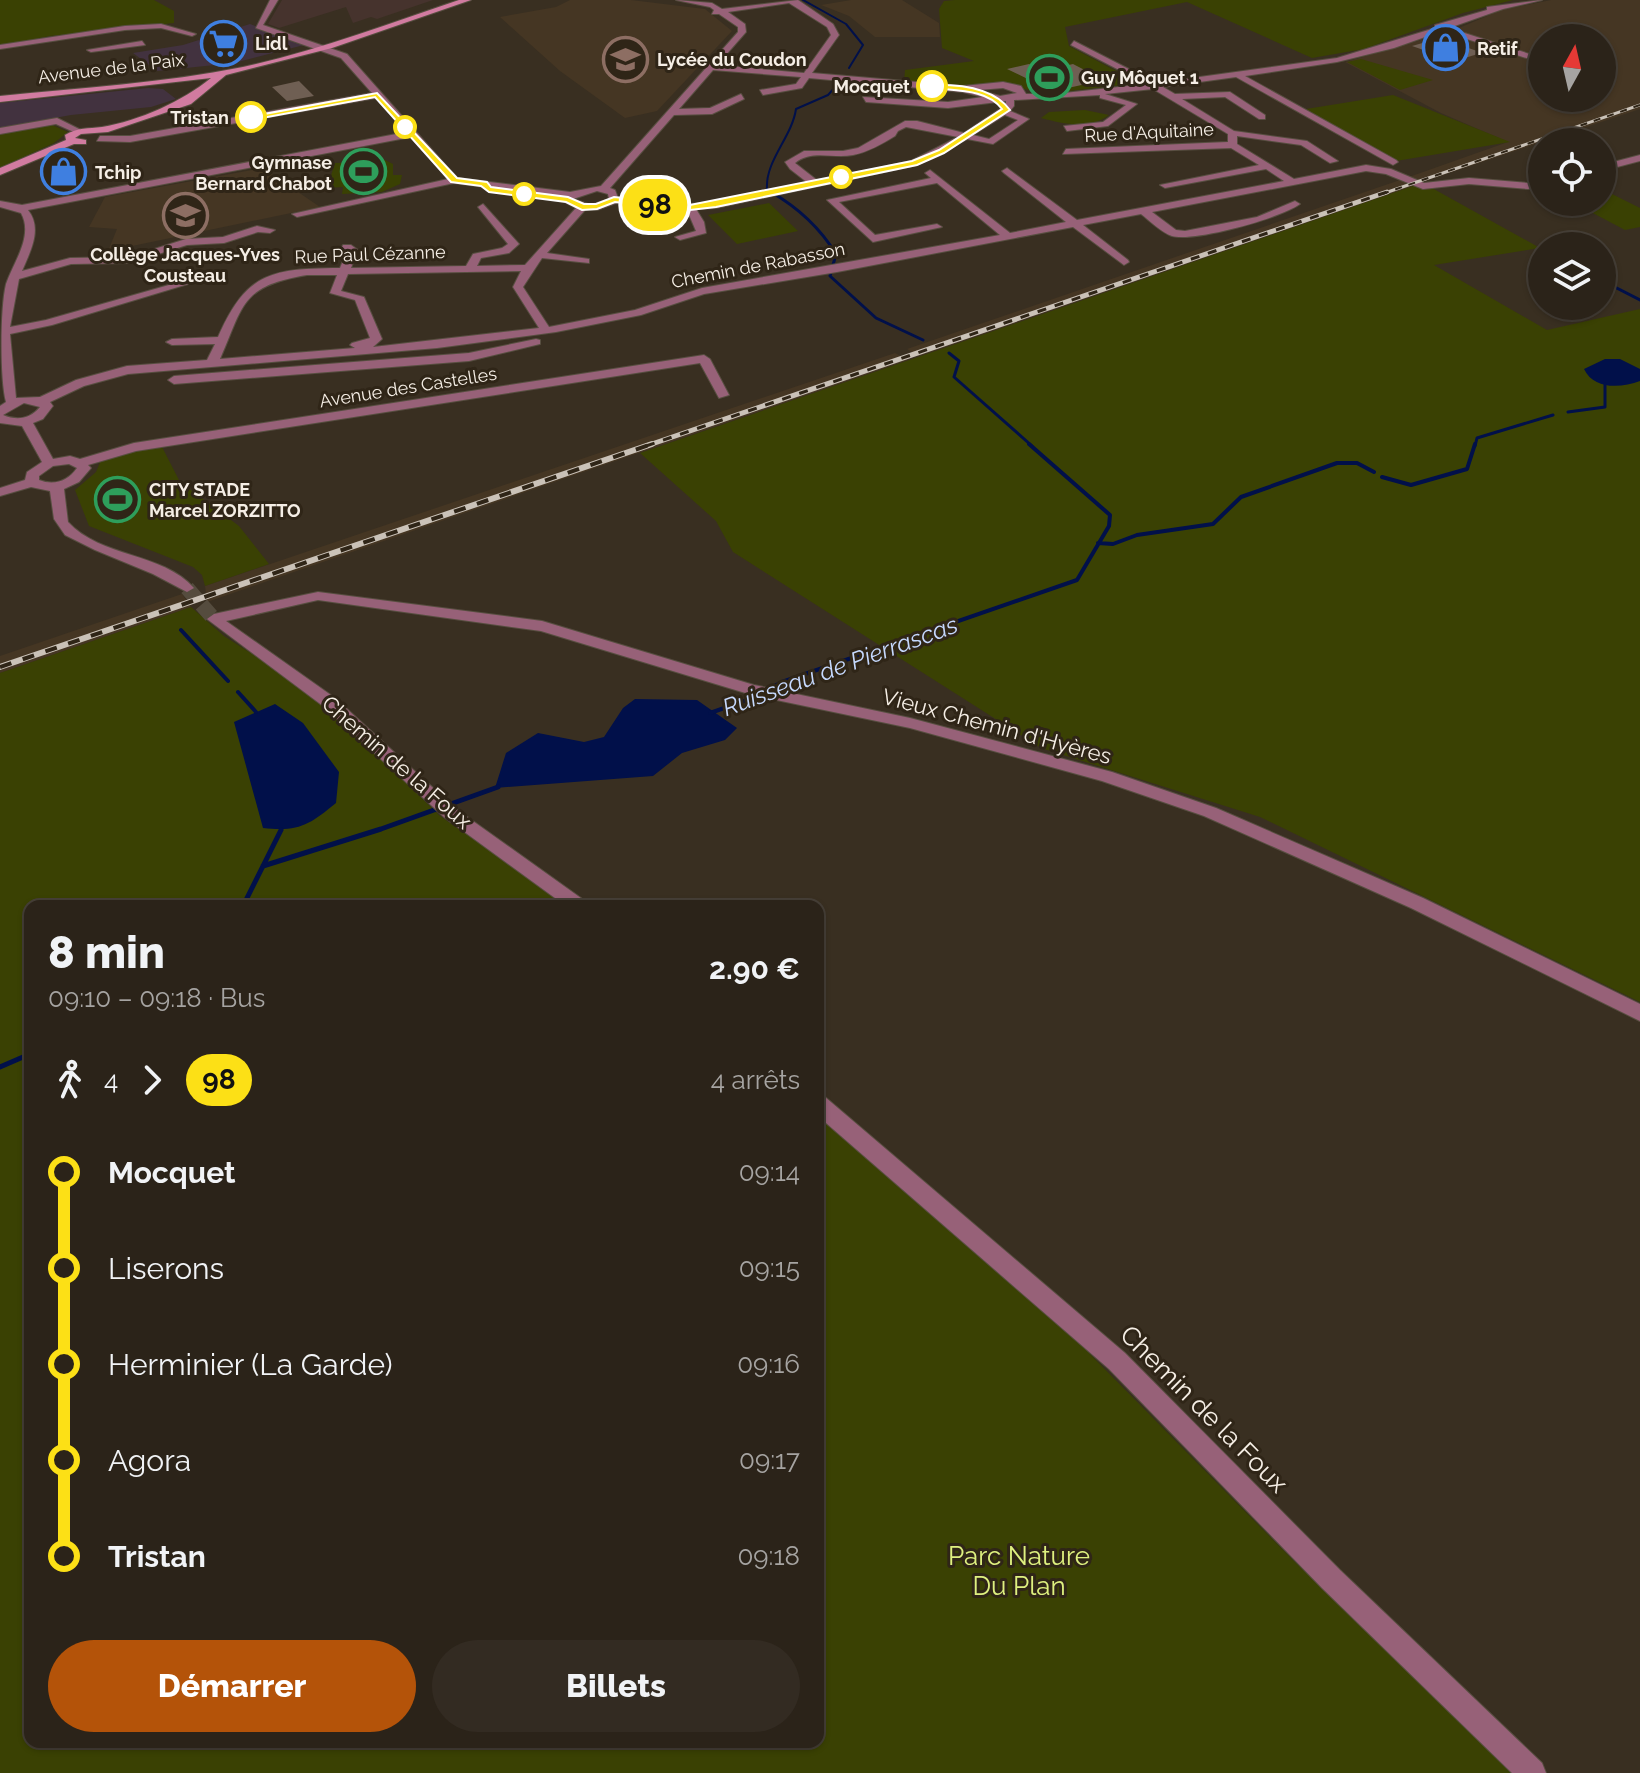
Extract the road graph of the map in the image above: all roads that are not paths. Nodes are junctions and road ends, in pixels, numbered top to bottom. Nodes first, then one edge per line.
1 (274, 0) edge
2 (452, 0) edge
3 (467, 0) edge
4 (680, 0) edge
5 (779, 0) edge
6 (791, 0) edge
7 (1538, 0) edge
8 (671, 1) edge
9 (717, 10) junction
10 (1440, 28) junction
11 (120, 29) junction
12 (192, 34) dead end
13 (142, 43) dead end
14 (1074, 43) dead end
15 (0, 47) edge
16 (108, 48) junction
17 (328, 48) junction
18 (91, 50) dead end
19 (1528, 56) edge
20 (256, 66) junction
21 (711, 67) junction
22 (224, 71) junction
23 (807, 75) junction
24 (1240, 76) junction
25 (136, 85) junction
26 (1155, 86) junction
27 (201, 91) junction
28 (984, 91) junction
29 (763, 92) dead end
30 (1093, 93) junction
31 (377, 95) junction
32 (1017, 96) junction
33 (741, 97) dead end
34 (1173, 97) junction
35 (0, 98) edge
36 (996, 98) junction
37 (866, 99) dead end
38 (178, 105) junction
39 (1005, 111) junction
40 (671, 112) junction
41 (895, 112) dead end
42 (1262, 117) dead end
43 (917, 124) junction
44 (1067, 128) dead end
45 (0, 131) edge
46 (1232, 133) junction
47 (102, 134) junction
48 (411, 134) junction
49 (76, 136) junction
50 (965, 136) junction
51 (1233, 145) junction
52 (1199, 148) junction
53 (1066, 152) dead end
54 (1640, 158) edge
55 (1333, 161) dead end
56 (1393, 162) dead end
57 (914, 163) junction
58 (1616, 164) edge
59 (1268, 166) junction
60 (1216, 167) junction
61 (1007, 171) dead end
62 (0, 172) edge
63 (454, 180) junction
64 (938, 180) junction
65 (1293, 182) junction
66 (815, 183) junction
67 (1165, 185) dead end
68 (1528, 186) edge
69 (604, 189) junction
70 (570, 195) junction
71 (614, 200) junction
72 (0, 203) edge
73 (1295, 204) dead end
74 (483, 207) dead end
75 (582, 207) junction
76 (690, 207) junction
77 (21, 208) junction
78 (1144, 211) junction
79 (297, 214) dead end
80 (1076, 223) junction
81 (937, 227) dead end
82 (270, 230) dead end
83 (1008, 236) junction
84 (680, 237) dead end
85 (347, 247) dead end
86 (540, 255) junction
87 (585, 261) dead end
88 (1124, 262) dead end
89 (470, 268) junction
90 (528, 268) junction
91 (345, 272) junction
92 (14, 275) junction
93 (183, 284) dead end
94 (620, 328) dead end
95 (545, 329) junction
96 (3, 332) junction
97 (172, 342) dead end
98 (221, 345) junction
99 (373, 351) junction
100 (212, 363) junction
101 (371, 366) junction
102 (174, 380) dead end
103 (723, 395) dead end
104 (42, 401) junction
105 (13, 403) junction
106 (0, 412) edge
107 (0, 418) edge
108 (25, 421) junction
109 (49, 463) junction
110 (80, 463) junction
111 (32, 482) junction
112 (57, 486) junction
113 (0, 492) edge
114 (186, 586) tunnel mouth
115 (214, 619) joint
116 (571, 900) edge
117 (1640, 1013) edge
118 (824, 1108) edge
119 (1532, 1773) edge

1 - 17 street
2 - 17 main road
3 - 17 main road
4 - 9 street
5 - 9 street
6 - 9 street
6 - 23 street
7 - 10 street
8 - 9 street
9 - 21 street
10 - 19 street
10 - 24 street
11 - 12 street
11 - 15 street
11 - 16 street
13 - 16 street
14 - 26 street
16 - 18 street
17 - 20 main road
17 - 22 main road
17 - 31 street
20 - 22 main road
20 - 38 main road
21 - 23 street
21 - 40 street
22 - 25 main road, Avenue de la Paix
22 - 27 main road
22 - 35 main road, Avenue de la Paix
23 - 28 street
23 - 29 street
24 - 26 street
24 - 56 street
25 - 27 main road
25 - 35 main road, Avenue de la Paix
26 - 30 street
26 - 34 street
27 - 38 main road
28 - 32 street
28 - 36 street
30 - 32 street
30 - 44 street
31 - 47 street
31 - 48 street
32 - 36 street
32 - 39 street
33 - 40 street
34 - 42 street
34 - 46 street
36 - 37 street
36 - 39 street
38 - 47 main road
39 - 50 street
39 - 50 street
40 - 69 street
41 - 43 street
43 - 50 street
43 - 66 street
45 - 49 street
46 - 51 street
46 - 55 street
47 - 49 main road
48 - 63 street
48 - 77 street
49 - 62 main road
50 - 57 street
51 - 52 street, Rue d'Aquitaine
51 - 59 street
52 - 53 street, Rue d'Aquitaine
52 - 60 street
54 - 58 street
57 - 64 street
57 - 66 street
59 - 60 street
59 - 65 street
60 - 67 street
61 - 80 street
63 - 70 street
63 - 79 street
64 - 81 street
64 - 83 street
65 - 68 street, Chemin de Rabasson
65 - 78 street, Chemin de Rabasson
66 - 76 street
69 - 70 street
69 - 71 street
70 - 75 street
71 - 75 street
71 - 76 street
72 - 77 street
72 - 92 street
73 - 78 street
74 - 89 street
75 - 86 street
76 - 84 street
77 - 92 street
78 - 80 street, Chemin de Rabasson
80 - 83 street, Chemin de Rabasson
80 - 88 street
82 - 92 street
83 - 95 street, Chemin de Rabasson
85 - 91 street
86 - 87 street
86 - 90 street
89 - 90 street, Rue Paul Cézanne
89 - 91 street, Rue Paul Cézanne
90 - 95 street
91 - 98 street, Rue Paul Cézanne
91 - 98 street
92 - 96 street
93 - 96 street
94 - 101 street
95 - 99 street, Chemin de Rabasson
96 - 105 street
97 - 98 street
98 - 100 street, Rue Paul Cézanne
99 - 100 street, Chemin de Rabasson
99 - 101 street
100 - 104 street, Chemin de Rabasson
101 - 102 street
103 - 110 street, Avenue des Castelles
104 - 105 street
104 - 108 street
105 - 106 street
107 - 108 street
108 - 109 street
109 - 110 street
109 - 111 street
110 - 112 street
111 - 112 street
111 - 113 street
112 - 114 street
115 - 116 street, Chemin de la Foux
115 - 117 street, Vieux Chemin d'Hyères
118 - 119 street, Chemin de la Foux

